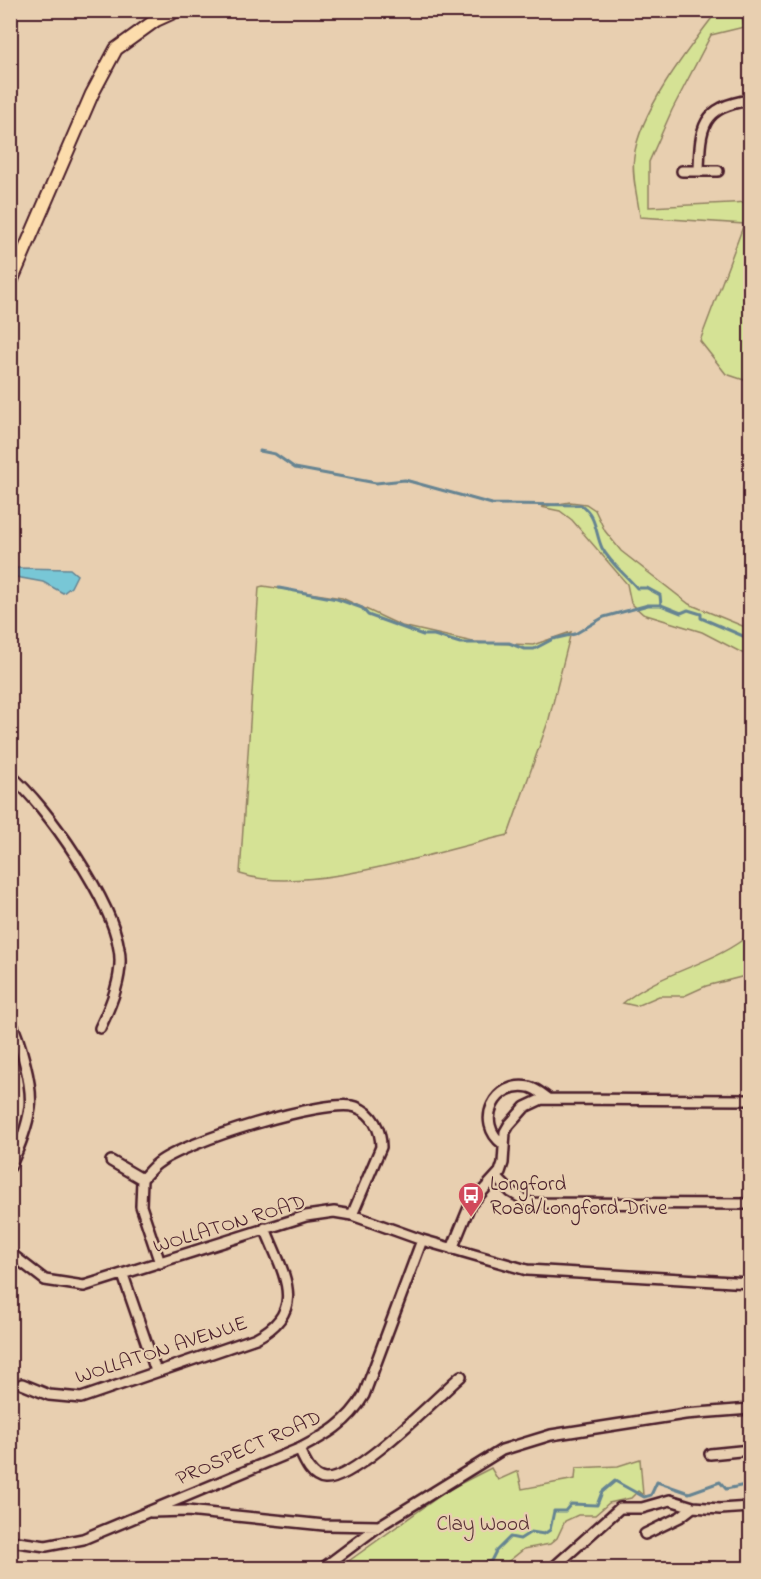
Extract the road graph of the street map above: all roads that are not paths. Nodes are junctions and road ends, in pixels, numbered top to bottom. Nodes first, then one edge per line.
1 (178, 10) edge
2 (750, 99) edge
3 (682, 171) dead end
4 (699, 171) junction
5 (718, 171) dead end
6 (10, 284) edge
7 (10, 776) edge
8 (105, 1024) dead end
9 (12, 1026) edge
10 (549, 1099) junction
11 (750, 1100) edge
12 (503, 1144) junction
13 (111, 1161) dead end
14 (10, 1167) edge
15 (497, 1178) junction
16 (142, 1179) junction
17 (750, 1204) edge
18 (352, 1215) junction
19 (265, 1228) junction
20 (422, 1240) junction
21 (452, 1249) junction
22 (10, 1253) edge
23 (160, 1263) junction
24 (123, 1275) junction
25 (750, 1282) edge
26 (156, 1371) junction
27 (461, 1376) dead end
28 (22, 1384) dead end
29 (750, 1409) edge
30 (299, 1449) junction
31 (750, 1450) edge
32 (710, 1454) dead end
33 (183, 1496) junction
34 (693, 1507) junction
35 (750, 1507) edge
36 (187, 1511) junction
37 (147, 1512) junction
38 (379, 1526) junction
39 (645, 1534) dead end
40 (10, 1541) edge
41 (323, 1569) edge
42 (553, 1569) edge

1 - 6 main road
2 - 4 street
3 - 4 street
4 - 5 street
7 - 8 street
9 - 14 street
10 - 11 street
10 - 12 street
10 - 12 street
12 - 15 street
13 - 16 street
15 - 17 street
15 - 21 street
16 - 18 street
16 - 23 street
18 - 19 street, WOLLATON ROAD
18 - 20 street, WOLLATON ROAD
19 - 23 street, WOLLATON ROAD
19 - 26 street, WOLLATON AVENUE
20 - 21 street, WOLLATON ROAD
20 - 30 street, PROSPECT ROAD
21 - 25 street, WOLLATON ROAD
22 - 24 street, WOLLATON ROAD
23 - 24 street, WOLLATON ROAD
24 - 26 street
26 - 28 street, WOLLATON AVENUE
27 - 30 street
29 - 38 street
30 - 33 street, PROSPECT ROAD
31 - 32 street
33 - 36 street
33 - 37 street, PROSPECT ROAD
34 - 35 street
34 - 39 street
34 - 42 street
36 - 37 street
36 - 38 street
37 - 40 street, PROSPECT ROAD
38 - 41 street

